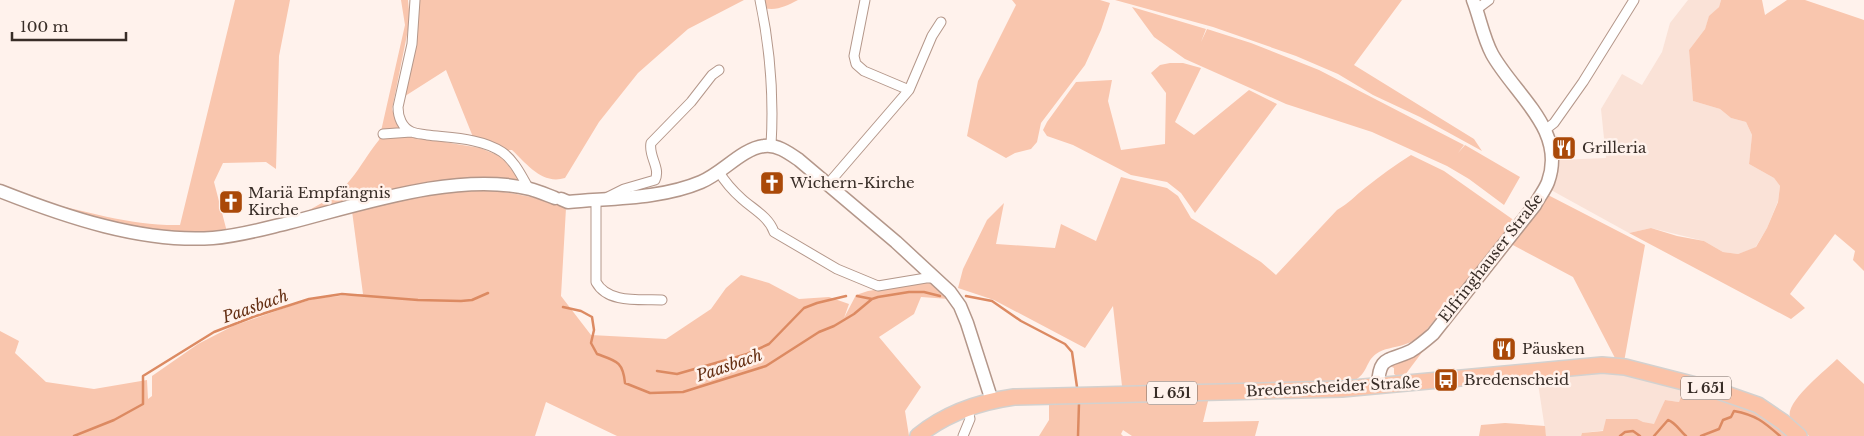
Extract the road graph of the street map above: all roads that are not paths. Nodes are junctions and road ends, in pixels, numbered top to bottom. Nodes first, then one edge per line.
1 (415, 0) edge
2 (760, 0) edge
3 (865, 0) edge
4 (1489, 0) edge
5 (1634, 0) edge
6 (1475, 4) edge
7 (940, 22) dead end
8 (719, 70) dead end
9 (909, 90) junction
10 (1545, 130) junction
11 (411, 132) junction
12 (383, 134) dead end
13 (771, 146) junction
14 (719, 172) junction
15 (828, 184) junction
16 (529, 189) junction
17 (0, 191) edge
18 (601, 199) junction
19 (935, 278) junction
20 (662, 300) dead end
21 (1378, 386) junction
22 (992, 401) junction
23 (968, 408) junction
24 (918, 436) edge
25 (963, 436) edge
26 (1799, 436) edge

1 - 11 street
2 - 13 street
3 - 9 street
4 - 6 street
5 - 10 street
6 - 10 street, Elfringhauser Straße
7 - 9 street
8 - 18 street
9 - 15 street
10 - 21 street, Elfringhauser Straße
11 - 12 street
11 - 16 street
13 - 14 street
13 - 15 street
14 - 18 street
14 - 19 street
15 - 19 street
16 - 17 street
16 - 18 street
18 - 20 street
19 - 22 street
21 - 22 main road, Bredenscheider Straße / L 651
21 - 26 main road, Bredenscheider Straße / L 651
22 - 23 main road, Bredenscheider Straße / L 651
23 - 24 main road, Bredenscheider Straße / L 651
23 - 25 street

